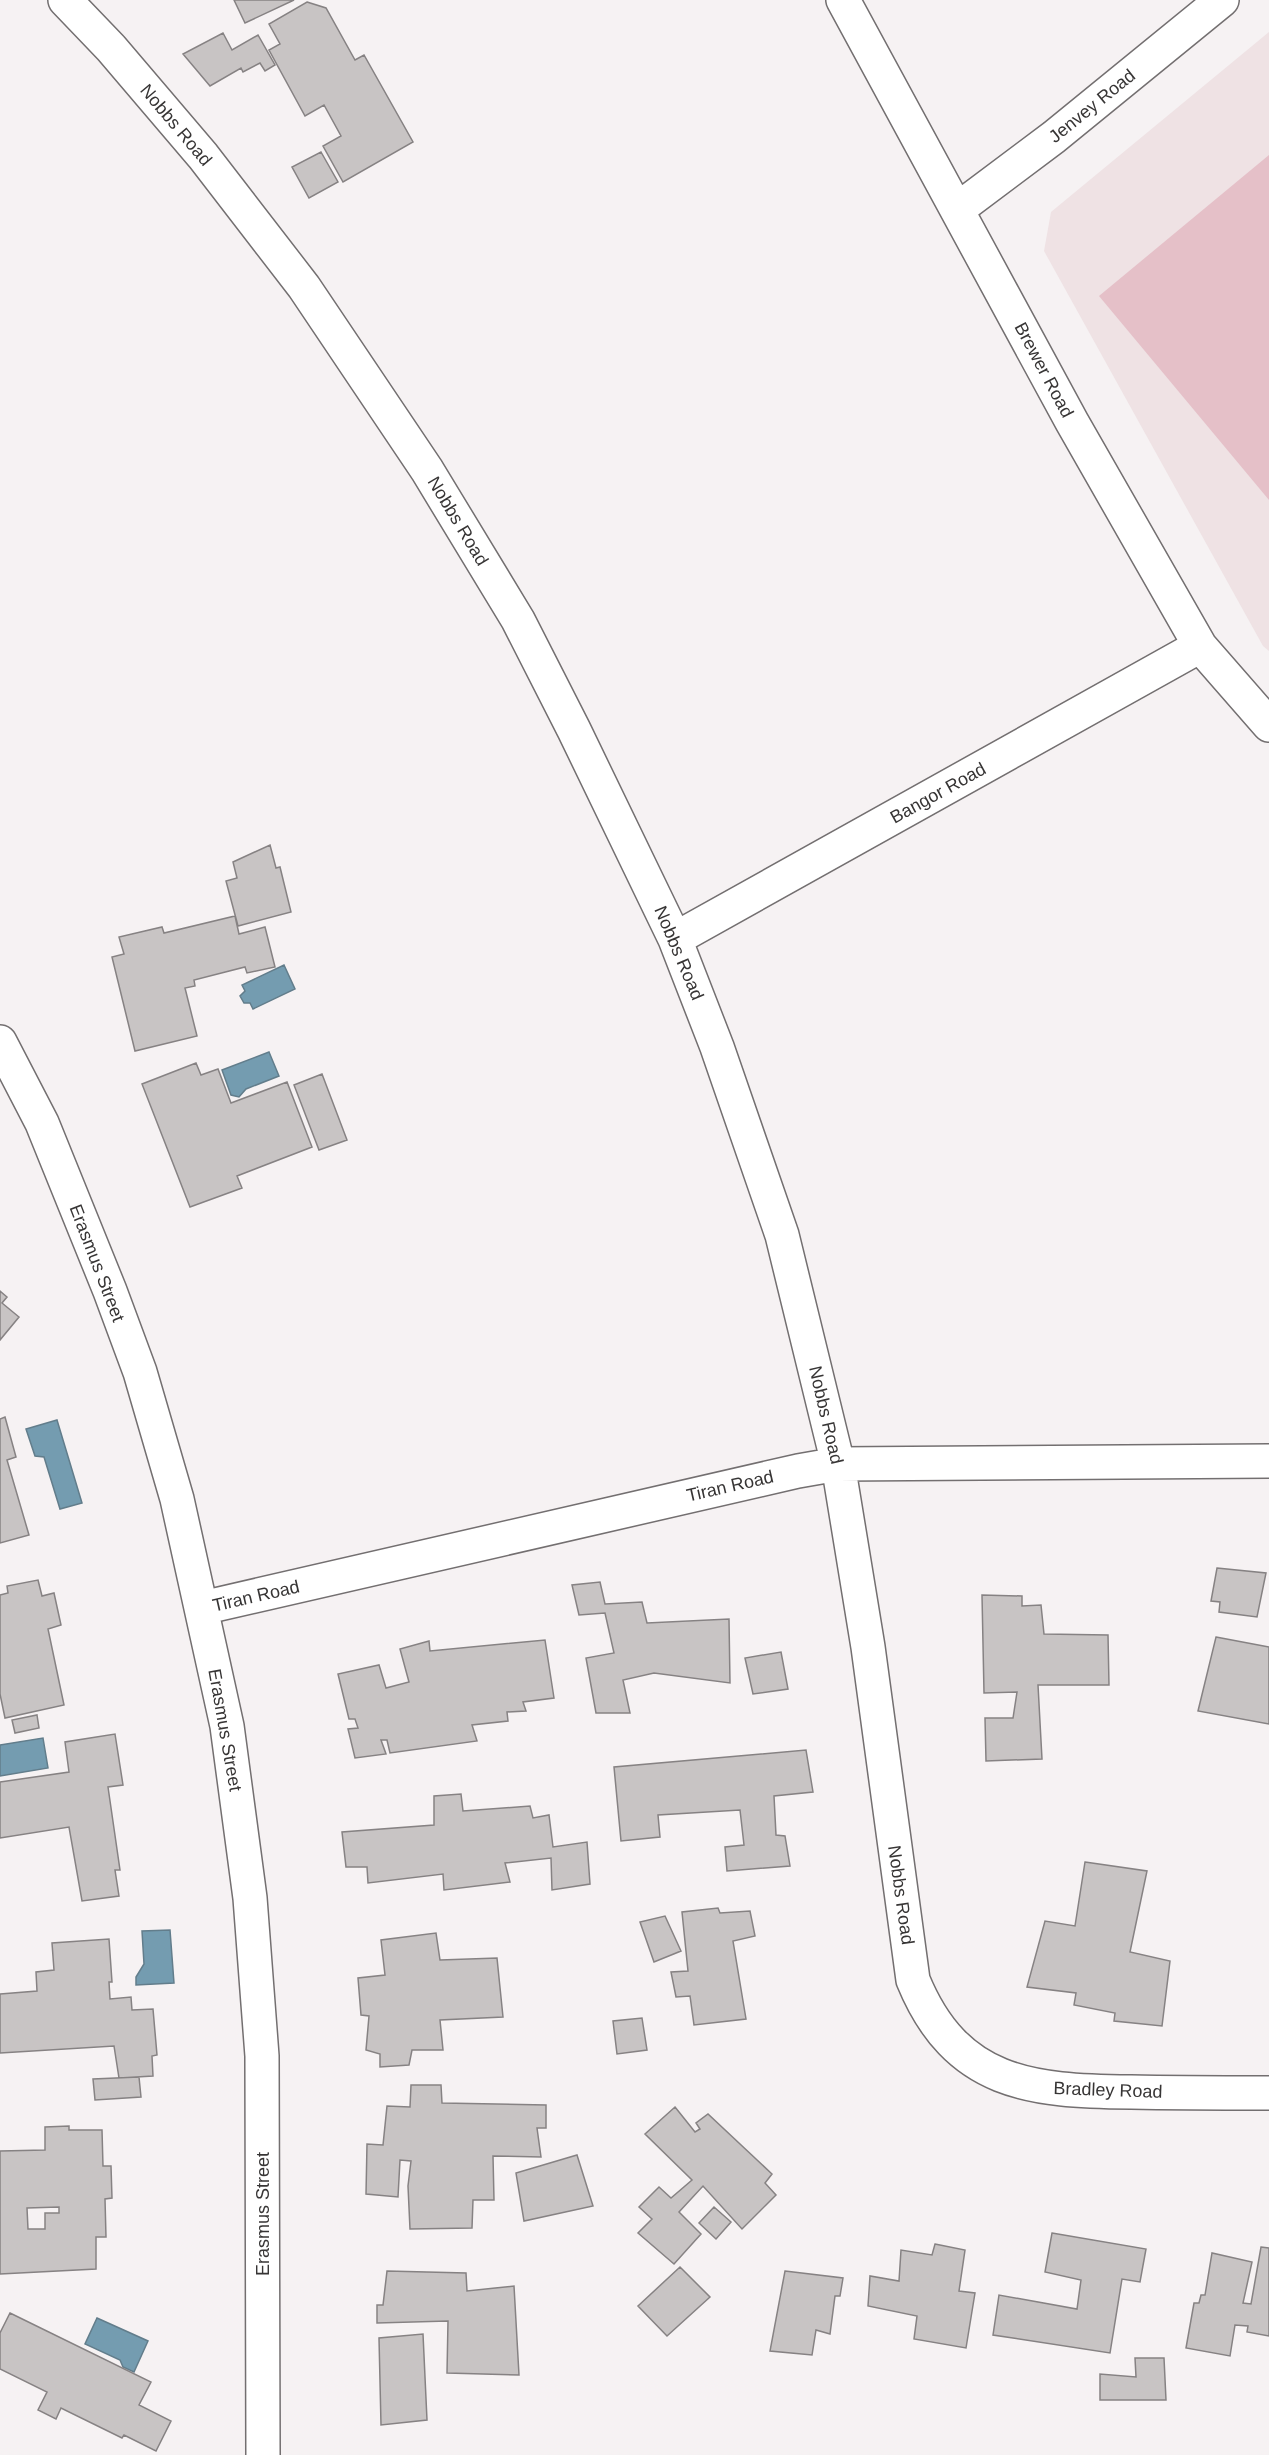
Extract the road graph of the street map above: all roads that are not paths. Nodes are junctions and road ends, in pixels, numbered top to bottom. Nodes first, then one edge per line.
1 (65, 0) edge
2 (843, 0) edge
3 (1222, 0) edge
4 (958, 209) junction
5 (1200, 646) junction
6 (1269, 725) edge
7 (675, 939) junction
8 (0, 1042) edge
9 (1269, 1461) edge
10 (838, 1464) junction
11 (202, 1608) junction
12 (958, 2048) joint
13 (1269, 2093) edge
14 (263, 2455) edge

1 - 7 street, Nobbs Road
2 - 4 street, Brewer Road
3 - 4 street, Jenvey Road
4 - 5 street, Brewer Road
5 - 6 street, Brewer Road
5 - 7 street, Bangor Road
7 - 10 street, Nobbs Road
8 - 11 street, Erasmus Street
9 - 10 street, Tiran Road
10 - 11 street, Tiran Road
10 - 12 street, Nobbs Road
11 - 14 street, Erasmus Street
12 - 13 street, Bradley Road

